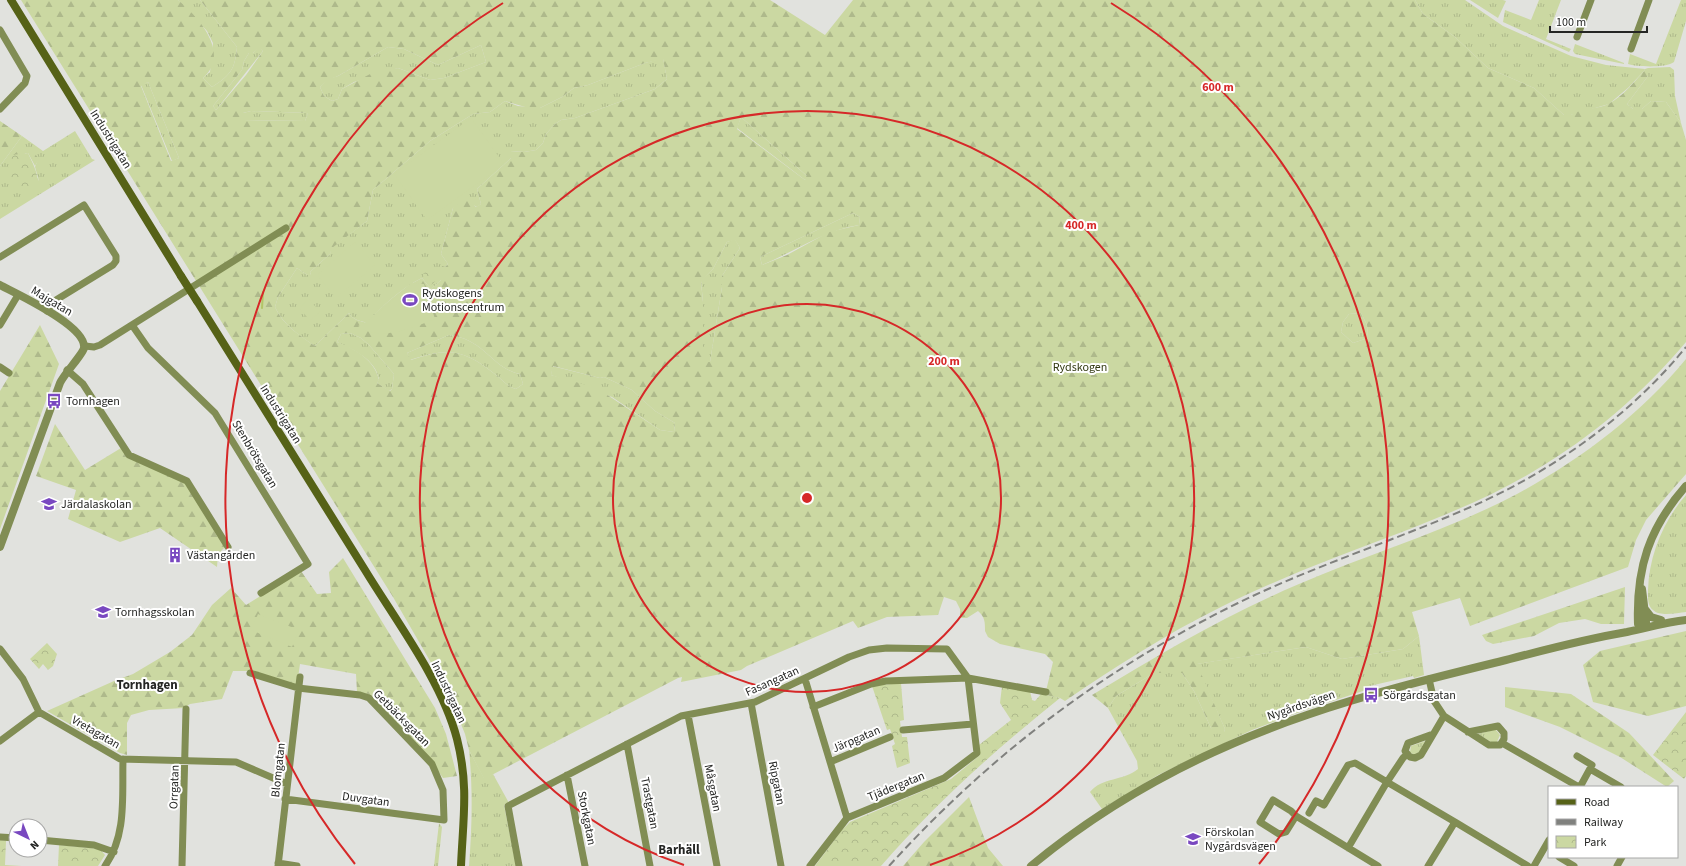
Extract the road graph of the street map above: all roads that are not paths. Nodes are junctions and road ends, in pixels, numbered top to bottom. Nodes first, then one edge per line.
1 (11, 0) edge
2 (1591, 0) edge
3 (1650, 0) edge
4 (0, 30) edge
5 (1577, 37) dead end
6 (1631, 49) dead end
7 (0, 109) edge
8 (286, 228) dead end
9 (0, 257) edge
10 (0, 285) edge
11 (18, 295) junction
12 (47, 311) junction
13 (1, 321) edge
14 (132, 325) junction
15 (85, 346) junction
16 (0, 367) edge
17 (67, 370) junction
18 (9, 373) dead end
19 (1686, 486) edge
20 (0, 547) edge
21 (228, 547) dead end
22 (1643, 562) junction
23 (261, 593) dead end
24 (1644, 608) junction
25 (1686, 616) edge
26 (1661, 620) junction
27 (1686, 620) edge
28 (1642, 625) junction
29 (0, 649) edge
30 (250, 673) dead end
31 (300, 676) dead end
32 (804, 678) junction
33 (968, 678) junction
34 (1429, 679) junction
35 (298, 688) junction
36 (1046, 692) dead end
37 (751, 703) junction
38 (813, 707) junction
39 (186, 709) dead end
40 (39, 712) junction
41 (688, 715) junction
42 (1444, 716) junction
43 (973, 724) junction
44 (903, 730) dead end
45 (1468, 732) junction
46 (1433, 734) junction
47 (890, 737) dead end
48 (0, 741) edge
49 (1502, 743) junction
50 (627, 744) junction
51 (1407, 754) junction
52 (1577, 756) dead end
53 (123, 759) junction
54 (186, 760) junction
55 (830, 762) junction
56 (1590, 769) junction
57 (567, 775) junction
58 (1388, 782) junction
59 (287, 784) junction
60 (1577, 786) edge
61 (1580, 786) edge
62 (1619, 786) edge
63 (285, 799) junction
64 (1309, 813) dead end
65 (1296, 816) junction
66 (847, 818) junction
67 (444, 820) joint
68 (1455, 822) junction
69 (48, 841) edge
70 (1348, 848) junction
71 (1547, 850) edge
72 (114, 852) junction
73 (1561, 858) edge
74 (276, 865) edge
75 (461, 865) edge
76 (105, 866) edge
77 (182, 866) edge
78 (297, 866) edge
79 (519, 866) edge
80 (584, 866) edge
81 (650, 866) edge
82 (717, 866) edge
83 (781, 866) edge
84 (810, 866) edge
85 (1031, 866) edge
86 (1378, 866) edge
87 (1428, 866) edge
88 (1528, 866) edge
89 (1534, 866) edge
90 (1574, 866) edge

1 - 75 main road, Industrigatan, bridge
2 - 5 street
3 - 6 street
4 - 7 street
8 - 14 street
9 - 12 street
10 - 11 street, Majgatan
11 - 12 street, Majgatan
11 - 13 street
12 - 15 street, Majgatan
14 - 15 street
14 - 23 street, Stenbrötsgatan
15 - 17 street
16 - 18 street
17 - 20 street
17 - 21 street
19 - 22 street
22 - 24 street
22 - 28 street
24 - 26 street
24 - 28 street
25 - 26 street, Nygårdsvägen
26 - 28 street, Nygårdsvägen
27 - 28 street, Nygårdsvägen
28 - 34 street, Nygårdsvägen
29 - 40 street
30 - 35 street, Getbäcksgatan
31 - 35 street, Blomgatan
32 - 33 street, Fasangatan
32 - 37 street, Fasangatan
32 - 38 street, Järpgatan
33 - 36 street
33 - 38 street
33 - 43 street, Tjädergatan
34 - 42 street
34 - 85 street, Nygårdsvägen
35 - 59 street, Blomgatan
35 - 67 street, Getbäcksgatan
37 - 41 street, Fasangatan
37 - 83 street, Ripgatan
38 - 55 street, Järpgatan
39 - 54 street, Orrgatan
40 - 48 street
40 - 53 street, Vretagatan
41 - 50 street, Fasangatan
41 - 82 street, Måsgatan
42 - 45 street
42 - 46 street
43 - 44 street
43 - 66 street, Tjädergatan
45 - 49 street
45 - 49 street
46 - 51 street
46 - 51 street
47 - 55 street, Järpgatan
49 - 60 street
50 - 57 street, Fasangatan
50 - 81 street, Trastgatan
51 - 58 street
52 - 56 street
53 - 54 street, Vretagatan
53 - 72 street
54 - 59 street, Vretagatan
54 - 77 street, Orrgatan
55 - 66 street, Järpgatan
56 - 61 street
56 - 62 street
57 - 79 street, Fasangatan
57 - 80 street, Storkgatan
58 - 64 street
58 - 68 street
58 - 70 street
59 - 63 street, Blomgatan
63 - 67 street, Duvgatan
63 - 74 street, Blomgatan
65 - 65 street
65 - 70 street
66 - 84 street, Tjädergatan
68 - 87 street
68 - 88 street
69 - 72 street
70 - 86 street
71 - 89 street
72 - 76 street
73 - 90 street
74 - 78 street

